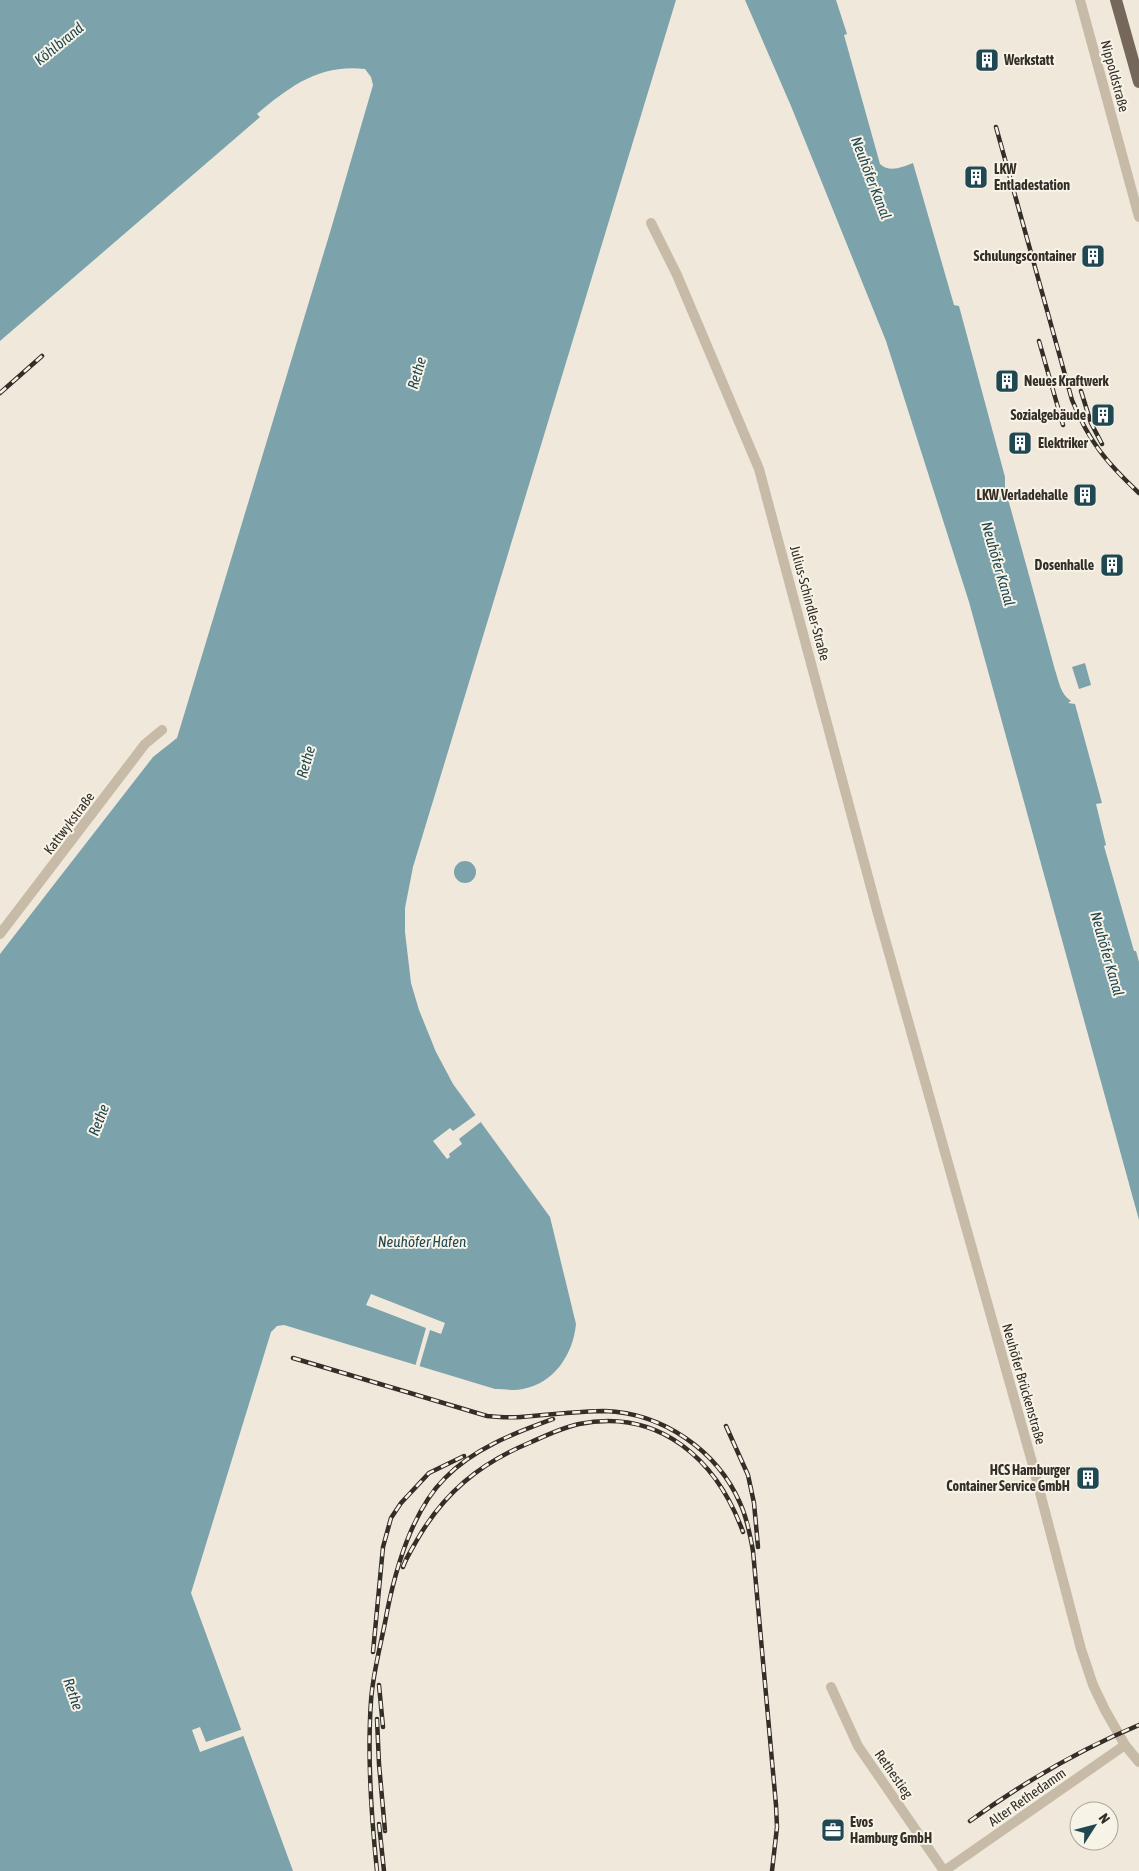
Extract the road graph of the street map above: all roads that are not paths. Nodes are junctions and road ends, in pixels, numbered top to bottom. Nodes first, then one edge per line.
1 (1080, 0) edge
2 (1116, 0) edge
3 (1125, 0) edge
4 (1139, 52) edge
5 (1139, 82) edge
6 (1139, 217) edge
7 (651, 223) dead end
8 (162, 730) dead end
9 (0, 934) edge
10 (903, 1003) joint
11 (832, 1687) dead end
12 (1125, 1745) junction
13 (1139, 1762) edge
14 (944, 1871) edge

1 - 6 street, Nippoldstraße
2 - 5 main road
3 - 4 main road
7 - 10 street, Julius-Schindler-Straße
8 - 9 street, Kattwykstraße
10 - 12 street, Neuhöfer Brückenstraße
11 - 14 street, Rethestieg
12 - 13 street, Neuhöfer Brückenstraße
12 - 14 street, Alter Rethedamm

